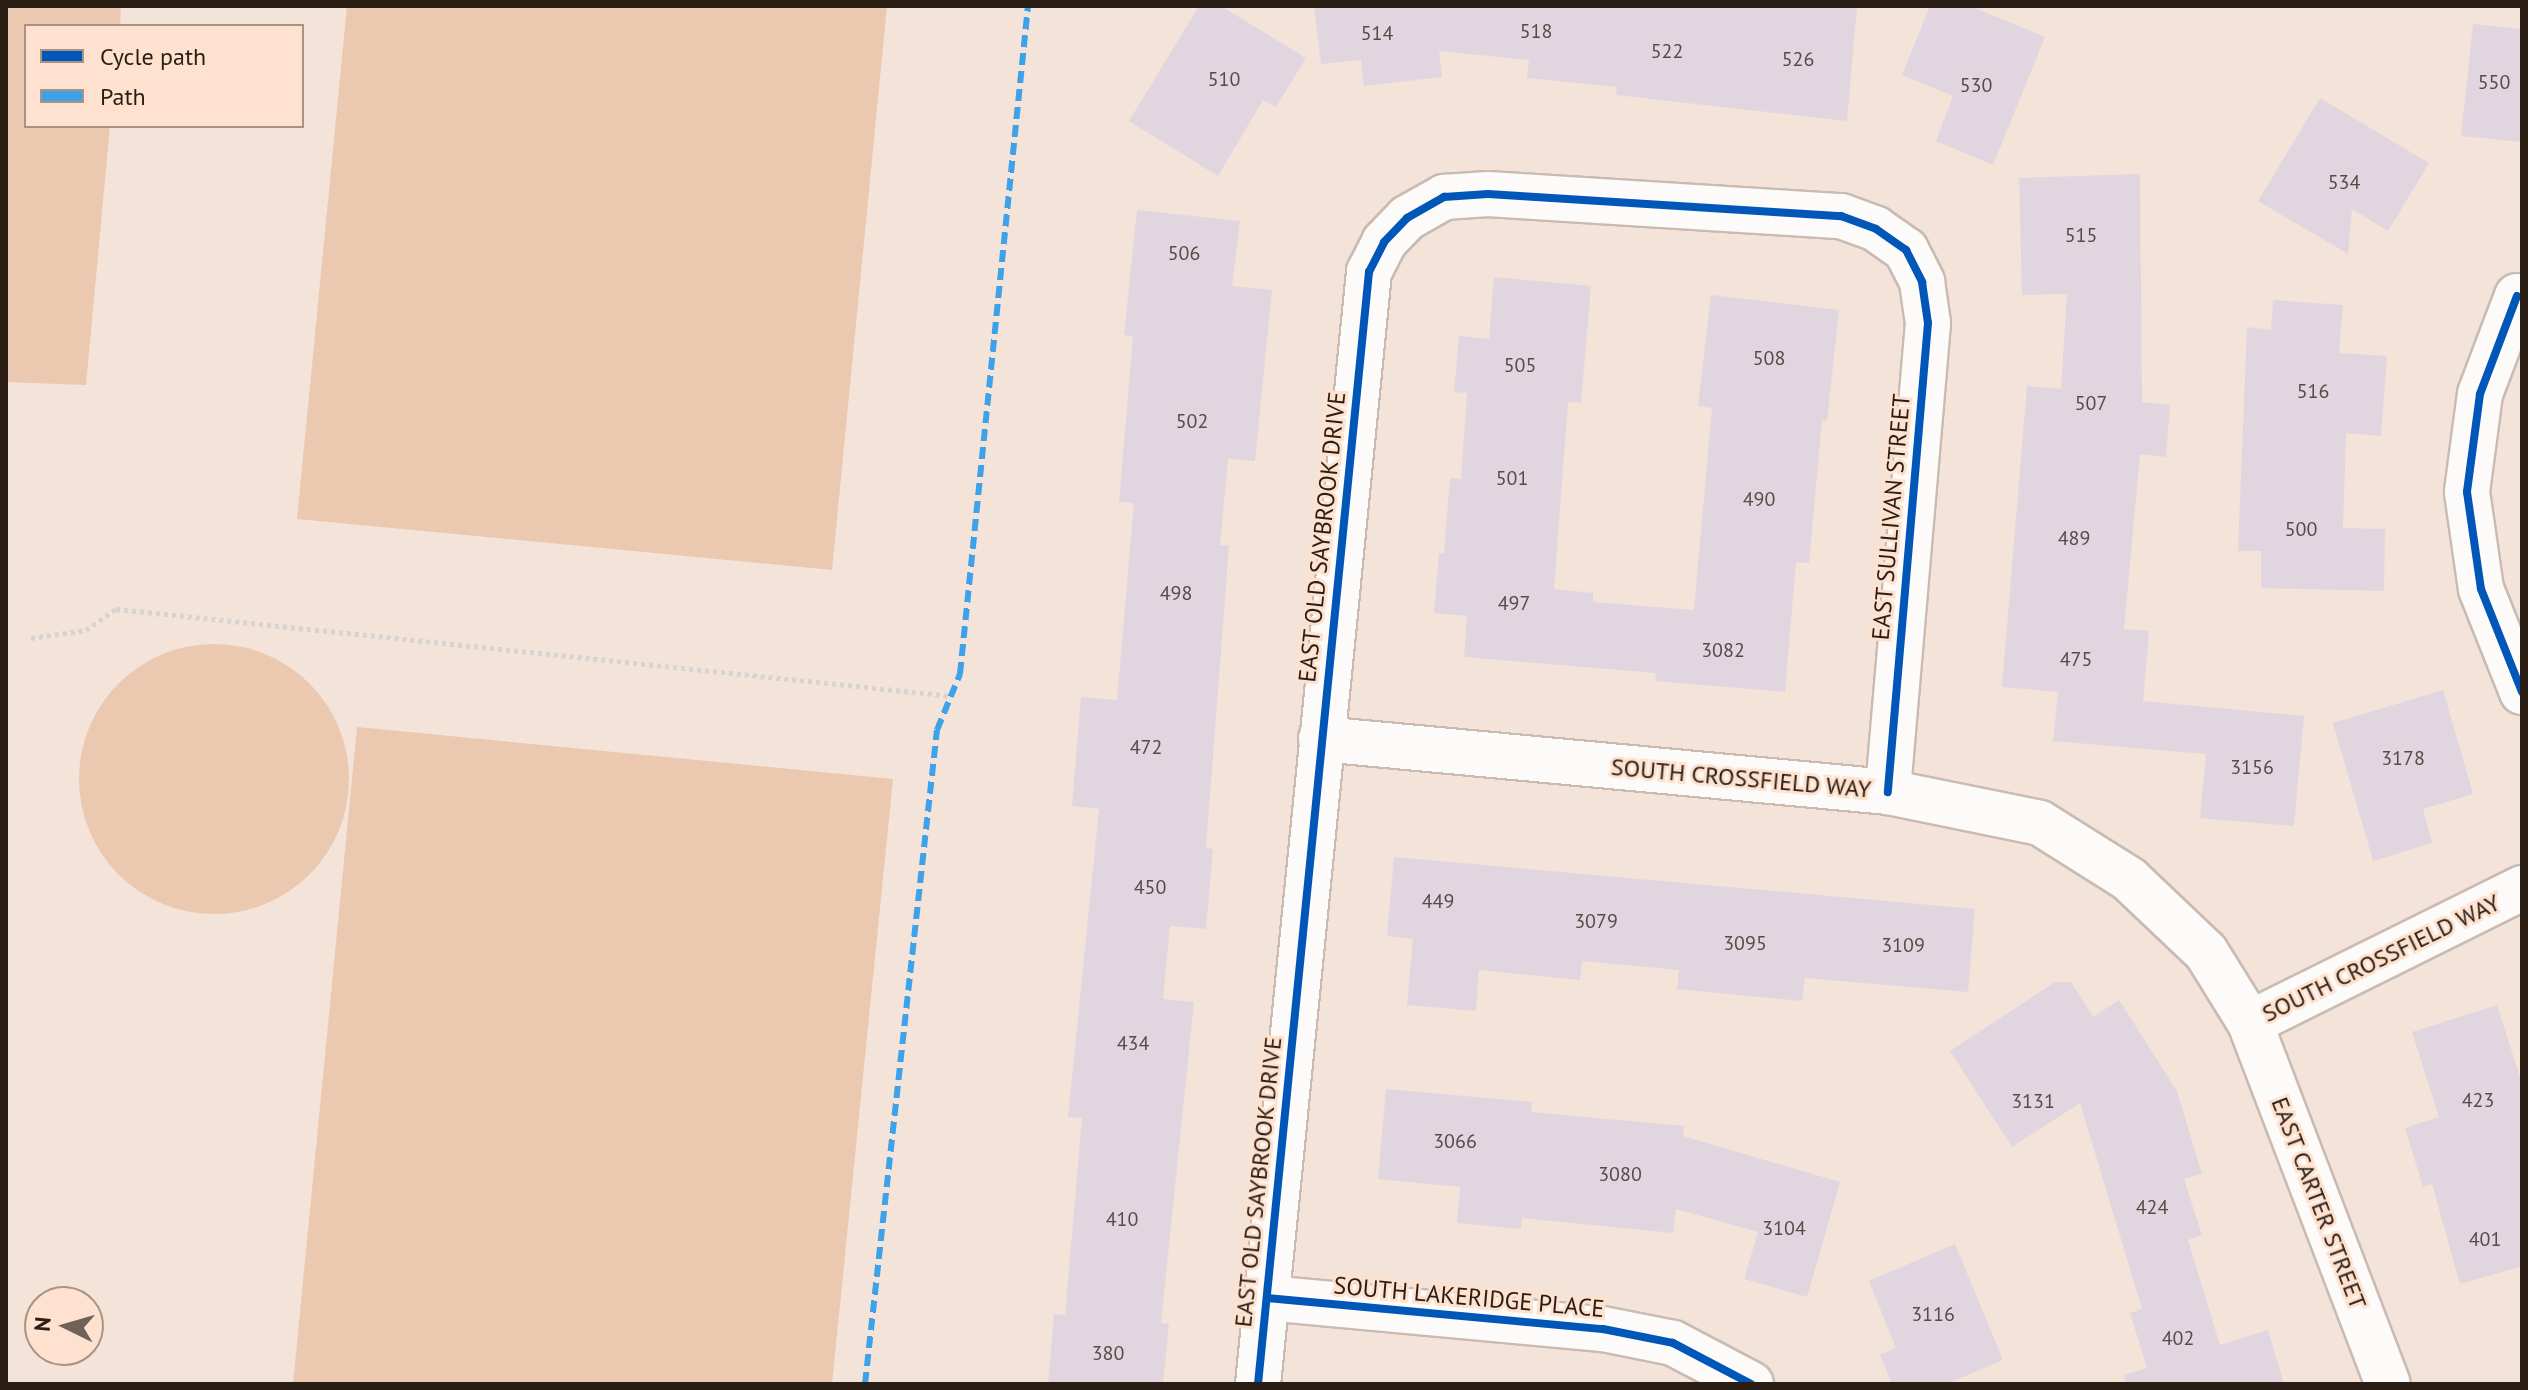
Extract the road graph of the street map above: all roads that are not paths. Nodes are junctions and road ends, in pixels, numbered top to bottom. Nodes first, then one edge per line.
1 (1906, 250) joint
2 (2517, 296) dead end
3 (2522, 692) edge
4 (1321, 739) junction
5 (1888, 792) junction
6 (2522, 888) edge
7 (2250, 1023) junction
8 (1267, 1298) junction
9 (1258, 1384) edge
10 (1751, 1384) edge
11 (2388, 1384) edge

1 - 4 street, EAST OLD SAYBROOK DRIVE
1 - 5 street, EAST SULLIVAN STREET
2 - 3 street
4 - 5 street, SOUTH CROSSFIELD WAY
4 - 8 street, EAST OLD SAYBROOK DRIVE
5 - 7 street, SOUTH CROSSFIELD WAY
6 - 7 street, SOUTH CROSSFIELD WAY
7 - 11 street, EAST CARTER STREET
8 - 9 street, EAST OLD SAYBROOK DRIVE
8 - 10 street, SOUTH LAKERIDGE PLACE

